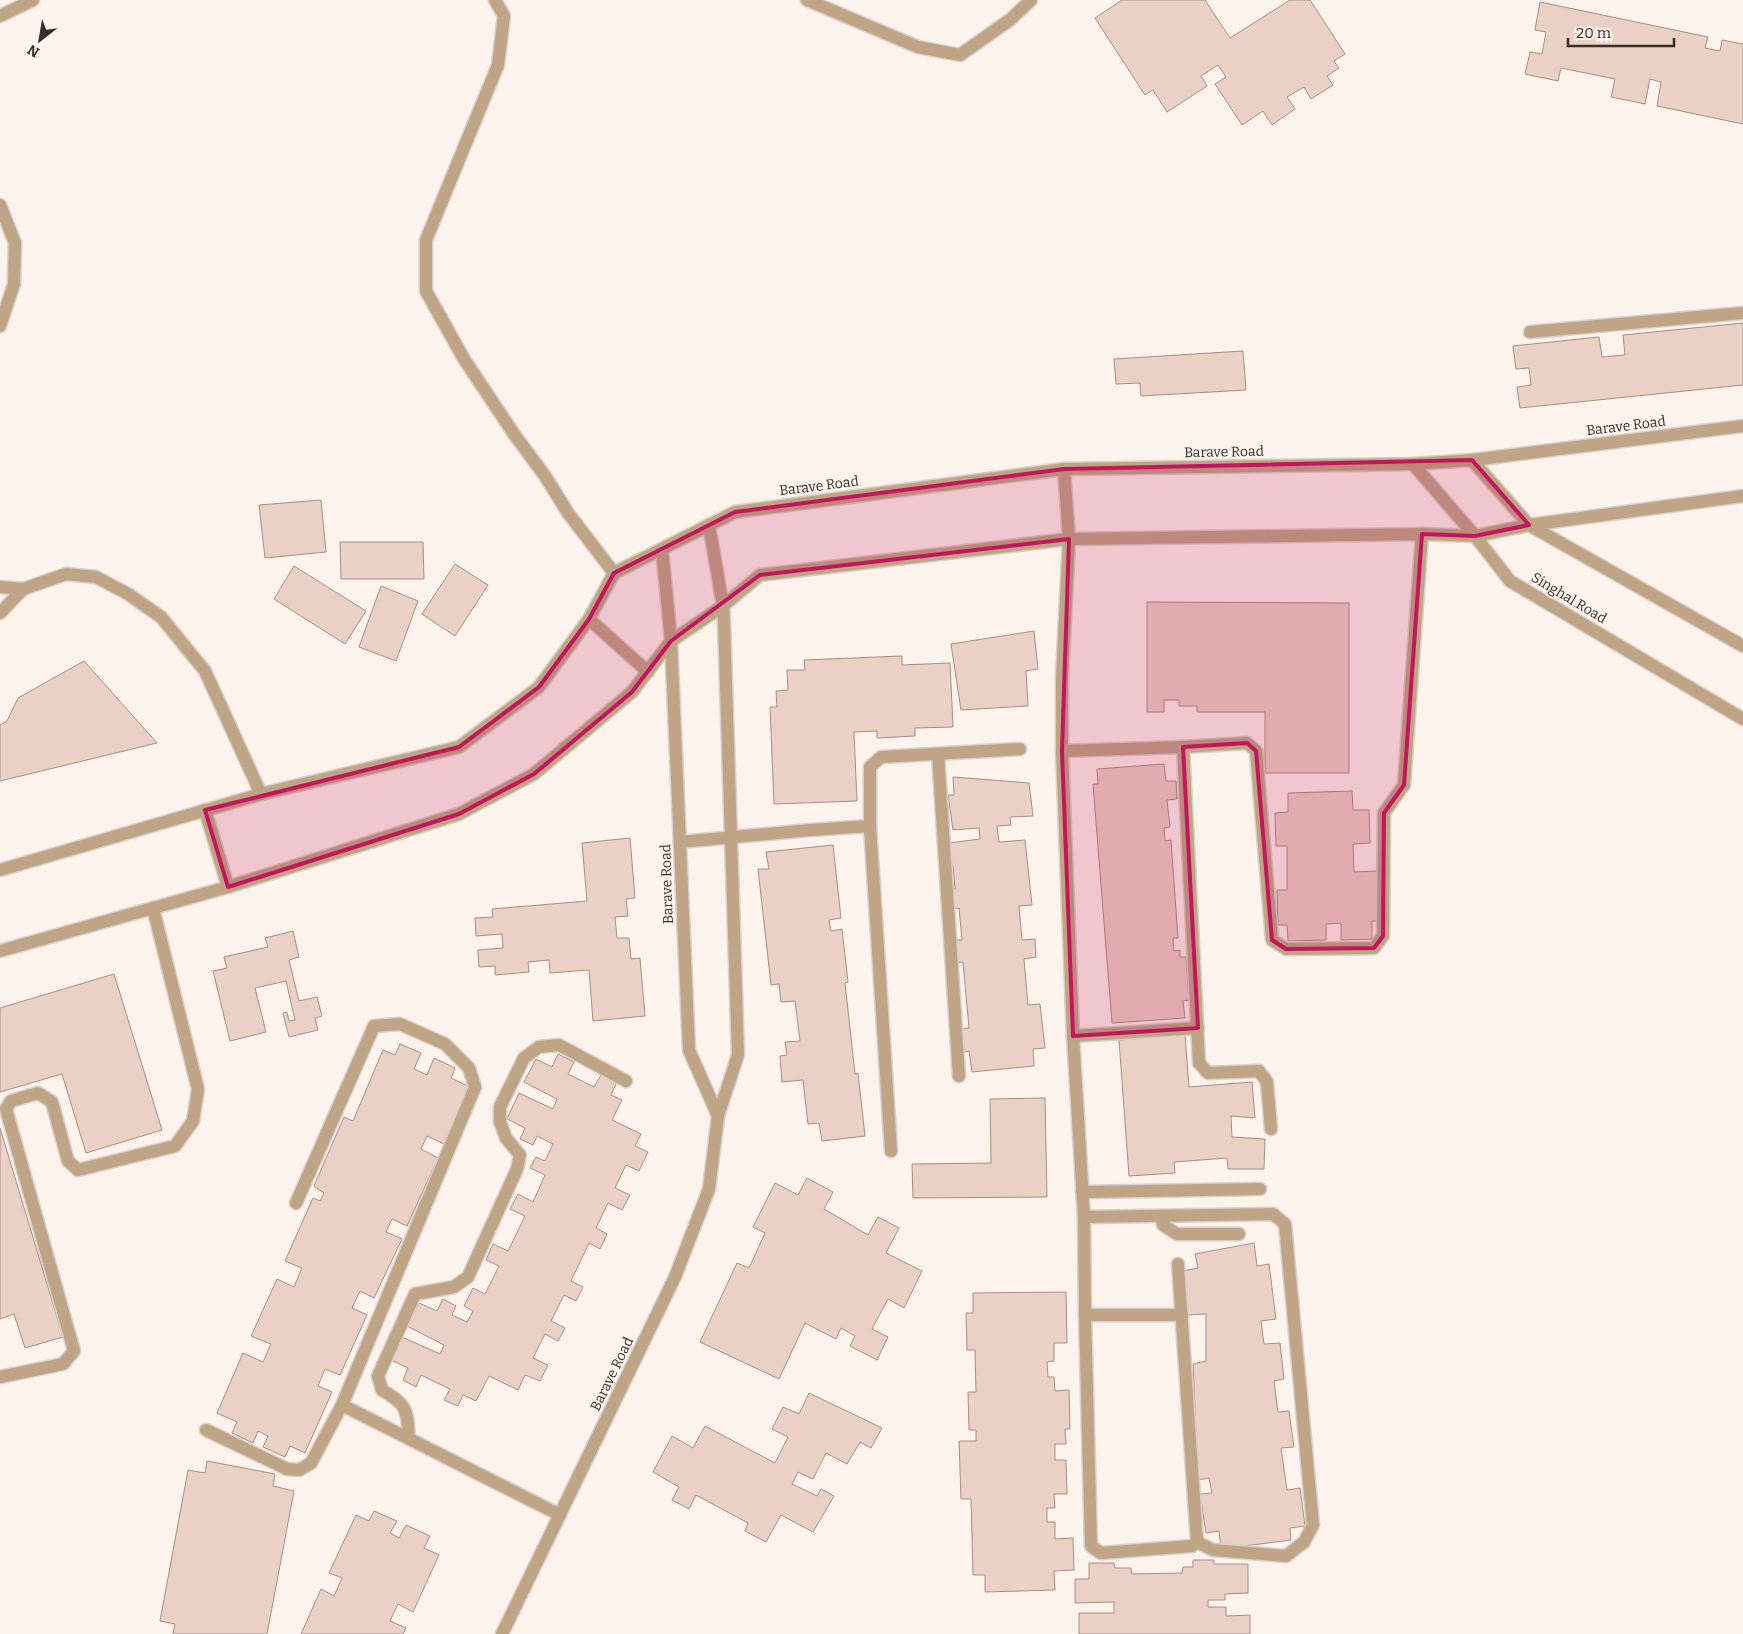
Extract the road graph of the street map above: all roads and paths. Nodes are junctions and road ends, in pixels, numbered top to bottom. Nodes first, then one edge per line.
1 (33, 0) edge
2 (494, 0) edge
3 (807, 0) edge
4 (1031, 0) edge
5 (0, 16) edge
6 (0, 205) edge
7 (1743, 312) edge
8 (0, 326) edge
9 (1530, 332) dead end
10 (1743, 426) edge
11 (1472, 460) junction
12 (1413, 464) junction
13 (1064, 469) junction
14 (1743, 496) edge
15 (1529, 525) junction
16 (710, 526) junction
17 (1422, 534) junction
18 (1475, 536) junction
19 (1070, 538) junction
20 (662, 549) junction
21 (614, 573) junction
22 (0, 587) edge
23 (23, 589) junction
24 (723, 606) junction
25 (0, 613) edge
26 (589, 619) junction
27 (671, 641) junction
28 (1743, 646) edge
29 (648, 672) junction
30 (1743, 719) edge
31 (1184, 747) junction
32 (1020, 749) dead end
33 (1062, 751) junction
34 (938, 754) junction
35 (261, 794) junction
36 (205, 810) junction
37 (870, 826) junction
38 (732, 838) junction
39 (680, 842) junction
40 (0, 870) edge
41 (228, 887) junction
42 (153, 908) junction
43 (0, 950) edge
44 (1198, 1028) junction
45 (1073, 1036) junction
46 (959, 1076) dead end
47 (626, 1081) dead end
48 (718, 1116) junction
49 (1271, 1129) dead end
50 (891, 1151) dead end
51 (1260, 1189) dead end
52 (1082, 1192) junction
53 (296, 1203) dead end
54 (1161, 1216) junction
55 (1084, 1217) junction
56 (1239, 1234) dead end
57 (1178, 1264) dead end
58 (1085, 1315) junction
59 (1182, 1315) junction
60 (0, 1377) edge
61 (342, 1405) junction
62 (206, 1430) dead end
63 (409, 1439) junction
64 (560, 1514) junction
65 (1197, 1542) junction
66 (502, 1634) edge

1 - 5 street
2 - 21 street
3 - 4 street
6 - 8 street
7 - 9 street
10 - 11 street, Barave Road
11 - 12 street, Barave Road
11 - 15 street
12 - 13 street, Barave Road
12 - 18 street, Singhal Road
13 - 16 street, Barave Road
13 - 19 street
14 - 15 street
15 - 18 street
15 - 28 street
16 - 20 street, Barave Road
16 - 24 street, Barave Road
17 - 18 street
17 - 19 street
17 - 31 street
18 - 30 street, Singhal Road
19 - 24 street
19 - 33 street
20 - 21 street
20 - 27 street, Barave Road
21 - 26 street
22 - 23 street
23 - 25 street
23 - 35 street
24 - 27 street
24 - 38 street, Barave Road
26 - 29 street
26 - 35 street
27 - 29 street
27 - 39 street, Barave Road
29 - 41 street
31 - 33 street
31 - 44 street
32 - 34 street
33 - 45 street
34 - 37 street
34 - 46 street
35 - 36 street
36 - 40 street
36 - 41 street
37 - 38 street
37 - 50 street
38 - 39 street
38 - 48 street, Barave Road
39 - 48 street, Barave Road
41 - 42 street
42 - 43 street
42 - 60 street
44 - 45 street
44 - 49 street
45 - 52 street
47 - 63 street
48 - 64 street, Barave Road
51 - 52 street
52 - 55 street
53 - 61 street
54 - 55 street
54 - 56 street
54 - 65 street
55 - 58 street
57 - 59 street
58 - 59 street
58 - 65 street
59 - 65 street
61 - 62 street
61 - 63 street
63 - 64 street
64 - 66 street, Barave Road

